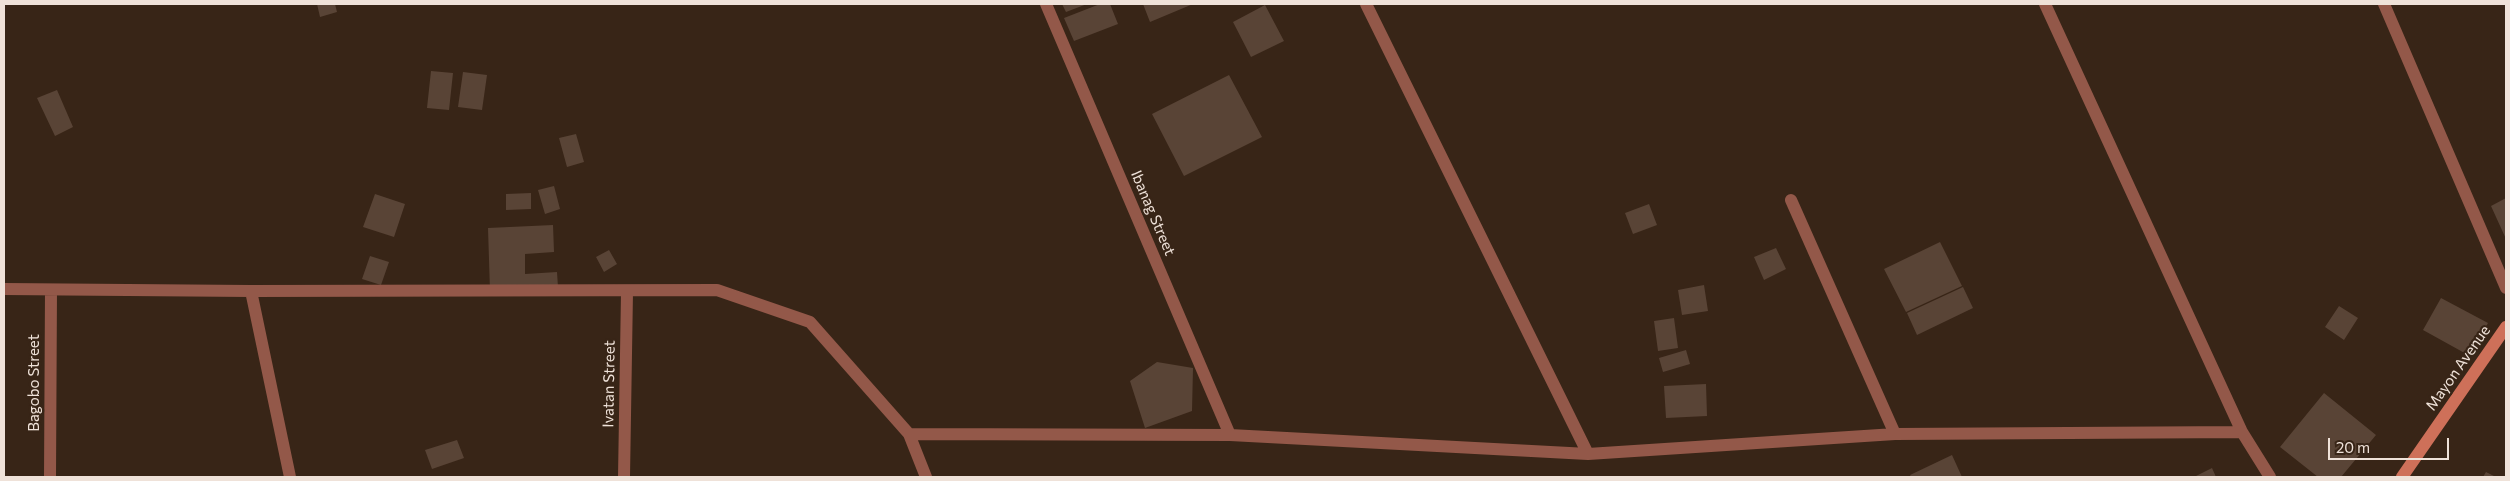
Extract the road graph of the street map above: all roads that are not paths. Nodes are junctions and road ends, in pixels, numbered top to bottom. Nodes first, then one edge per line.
1 (1046, 4) edge
2 (1366, 4) edge
3 (2045, 4) edge
4 (2384, 4) edge
5 (1792, 200) dead end
6 (2506, 288) edge
7 (4, 289) edge
8 (51, 290) junction
9 (250, 292) junction
10 (627, 292) junction
11 (2506, 327) edge
12 (2242, 432) junction
13 (909, 434) junction
14 (1895, 434) junction
15 (1230, 435) junction
16 (1588, 454) junction
17 (50, 477) edge
18 (290, 477) edge
19 (624, 477) edge
20 (926, 477) edge
21 (2270, 477) edge
22 (2402, 477) edge

1 - 15 street, Ibanag Street
2 - 16 street
3 - 12 street
4 - 6 street
5 - 14 street
7 - 8 street
8 - 9 street
8 - 17 street, Bagobo Street
9 - 10 street
9 - 18 street
10 - 13 street
10 - 19 street, Ivatan Street
11 - 22 main road, Mayon Avenue
12 - 14 street
12 - 21 street
13 - 15 street
13 - 20 street
14 - 16 street
15 - 16 street

